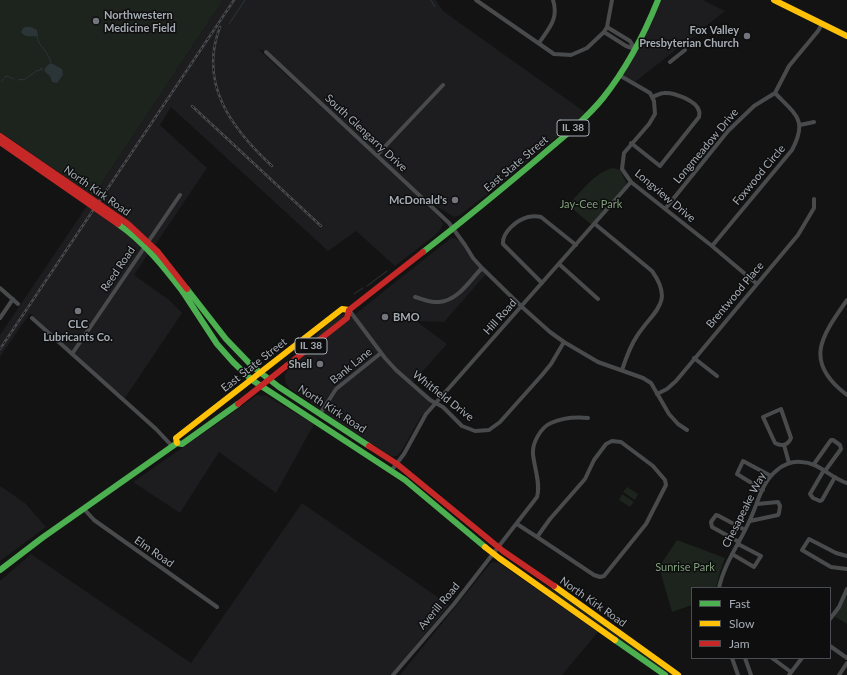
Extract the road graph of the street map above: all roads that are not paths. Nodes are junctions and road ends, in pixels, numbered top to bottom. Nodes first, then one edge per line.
1 (476, 0) edge
2 (553, 0) edge
3 (612, 0) edge
4 (658, 0) edge
5 (774, 0) edge
6 (782, 2) edge
7 (822, 24) junction
8 (607, 26) junction
9 (604, 32) junction
10 (847, 36) edge
11 (539, 43) junction
12 (635, 49) junction
13 (685, 50) dead end
14 (266, 52) dead end
15 (670, 62) dead end
16 (619, 75) junction
17 (443, 85) dead end
18 (775, 93) junction
19 (652, 97) junction
20 (814, 122) dead end
21 (800, 125) junction
22 (0, 136) edge
23 (0, 142) edge
24 (632, 143) junction
25 (377, 155) junction
26 (632, 182) junction
27 (180, 195) dead end
28 (814, 199) dead end
29 (665, 209) junction
30 (595, 224) junction
31 (453, 228) junction
32 (576, 245) junction
33 (712, 246) junction
34 (559, 264) junction
35 (482, 268) junction
36 (542, 283) junction
37 (757, 284) junction
38 (0, 288) edge
39 (185, 290) junction
40 (415, 297) dead end
41 (13, 299) junction
42 (598, 299) dead end
43 (847, 300) edge
44 (18, 304) dead end
45 (522, 307) junction
46 (349, 310) junction
47 (0, 318) edge
48 (32, 318) dead end
49 (564, 342) junction
50 (381, 353) junction
51 (72, 354) junction
52 (694, 358) junction
53 (622, 370) junction
54 (260, 373) junction
55 (717, 376) dead end
56 (269, 379) junction
57 (252, 380) junction
58 (260, 386) junction
59 (657, 394) junction
60 (847, 394) edge
61 (436, 403) junction
62 (320, 414) junction
63 (588, 418) dead end
64 (687, 430) dead end
65 (174, 445) junction
66 (784, 445) junction
67 (790, 463) junction
68 (397, 464) junction
69 (814, 464) junction
70 (825, 470) junction
71 (391, 471) junction
72 (771, 476) junction
73 (835, 477) junction
74 (847, 483) edge
75 (763, 490) junction
76 (757, 504) junction
77 (84, 509) junction
78 (750, 521) junction
79 (517, 524) junction
80 (745, 530) junction
81 (537, 537) junction
82 (738, 543) junction
83 (498, 547) junction
84 (493, 553) junction
85 (732, 554) junction
86 (847, 556) edge
87 (847, 569) edge
88 (0, 570) edge
89 (719, 587) edge
90 (847, 588) edge
91 (217, 607) dead end
92 (831, 617) edge
93 (831, 647) edge
94 (847, 658) edge
95 (732, 659) edge
96 (745, 659) edge
97 (773, 659) edge
98 (801, 659) edge
99 (847, 663) edge
100 (790, 673) edge
101 (393, 675) edge
102 (665, 675) edge
103 (678, 675) edge
104 (738, 675) edge
105 (751, 675) edge
106 (839, 675) edge

1 - 11 street
2 - 11 street
3 - 8 street
4 - 12 main road, East State Street / IL 38
5 - 6 main road
6 - 7 main road
7 - 10 main road
7 - 18 street, Longmeadow Drive
8 - 9 street
8 - 12 street
9 - 11 street
9 - 12 street
12 - 16 main road, East State Street / IL 38
13 - 15 street
14 - 25 street, South Glengarry Drive
16 - 19 street
16 - 31 main road, East State Street / IL 38
17 - 25 street
18 - 21 street
18 - 29 street, Longmeadow Drive
19 - 24 street, Longview Drive
19 - 24 street
20 - 21 street
21 - 33 street, Foxwood Circle
22 - 39 main road, North Kirk Road, bridge
23 - 39 main road, North Kirk Road, bridge
24 - 26 street, Longview Drive
25 - 31 street, South Glengarry Drive
26 - 29 street, Longview Drive
26 - 30 street, Hill Road
27 - 51 street, Reed Road
28 - 37 street, Brentwood Place
29 - 33 street, Longview Drive
30 - 32 street, Hill Road
30 - 53 street
31 - 35 street, South Glengarry Drive
31 - 46 main road, East State Street / IL 38
32 - 34 street, Hill Road
32 - 36 street
33 - 37 street, Longview Drive
34 - 36 street, Hill Road
34 - 42 street
35 - 40 street
35 - 45 street, South Glengarry Drive
36 - 45 street, Hill Road
37 - 52 street, Brentwood Place
38 - 41 street
39 - 54 main road, North Kirk Road
39 - 57 main road, North Kirk Road
41 - 44 street
41 - 47 street
43 - 60 street
45 - 49 street, South Glengarry Drive
45 - 61 street, Hill Road
46 - 50 street, Whitfield Drive
46 - 54 main road, East State Street / IL 38
46 - 56 main road, East State Street / IL 38
48 - 51 street
49 - 53 street, South Glengarry Drive
49 - 61 street, Whitfield Drive
50 - 61 street, Whitfield Drive
50 - 62 street, Bank Lane
51 - 65 street
52 - 55 street
52 - 59 street, Brentwood Place
53 - 59 street, South Glengarry Drive
54 - 56 main road, North Kirk Road
54 - 57 main road, East State Street / IL 38
56 - 58 main road, East State Street / IL 38
56 - 62 main road, North Kirk Road
57 - 58 main road, North Kirk Road
57 - 65 main road, East State Street / IL 38
58 - 65 main road, East State Street / IL 38
58 - 71 main road, North Kirk Road
59 - 64 street, South Glengarry Drive
61 - 68 street, Hill Road
62 - 68 main road, North Kirk Road
63 - 79 street, Averill Road
65 - 77 main road, East State Street / IL 38
66 - 66 street
66 - 67 street
67 - 69 street
67 - 72 street, Chesapeake Way
68 - 71 street, Hill Road
68 - 83 main road, North Kirk Road
69 - 70 street
69 - 70 street
70 - 73 street
70 - 73 street
71 - 84 main road, North Kirk Road
72 - 75 street, Chesapeake Way
72 - 75 street
73 - 74 street
75 - 76 street, Chesapeake Way
76 - 78 street, Chesapeake Way
76 - 78 street
77 - 88 main road, East State Street / IL 38
77 - 91 street, Elm Road
78 - 80 street, Chesapeake Way
79 - 81 street
79 - 83 street, Averill Road
80 - 82 street, Chesapeake Way
80 - 82 street
81 - 81 street
82 - 85 street, Chesapeake Way
82 - 85 street
83 - 84 street, Averill Road
83 - 103 main road, North Kirk Road
84 - 101 street, Averill Road
84 - 102 main road, North Kirk Road
85 - 89 street, Chesapeake Way
86 - 87 street
90 - 92 street
93 - 94 street
95 - 104 street
96 - 105 street
97 - 100 street
98 - 100 street
99 - 106 street

